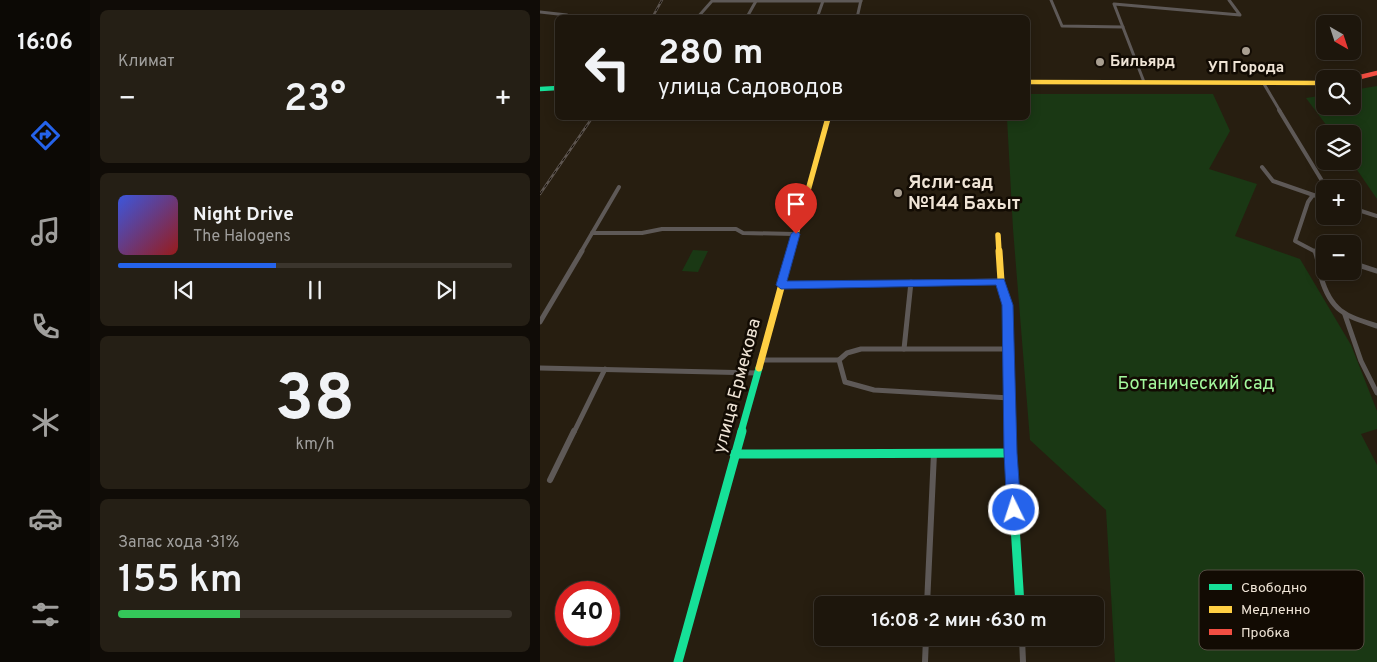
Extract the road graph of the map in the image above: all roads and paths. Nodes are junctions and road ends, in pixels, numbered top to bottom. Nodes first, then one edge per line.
1 (788, 0) edge
2 (861, 0) edge
3 (1052, 0) edge
4 (1230, 0) edge
5 (712, 1) edge
6 (756, 1) edge
7 (823, 1) edge
8 (540, 12) edge
9 (567, 15) dead end
10 (700, 15) edge
11 (748, 15) edge
12 (818, 15) edge
13 (858, 15) edge
14 (1123, 26) junction
15 (1377, 73) edge
16 (1361, 77) edge
17 (1030, 82) edge
18 (1144, 82) junction
19 (1316, 83) edge
20 (1264, 84) junction
21 (555, 88) edge
22 (540, 89) edge
23 (822, 120) edge
24 (828, 120) edge
25 (826, 128) junction
26 (1262, 167) dead end
27 (1322, 180) edge
28 (619, 188) dead end
29 (1313, 195) junction
30 (1316, 196) edge
31 (1361, 211) edge
32 (1377, 216) edge
33 (592, 233) junction
34 (796, 234) junction
35 (998, 235) dead end
36 (1316, 251) edge
37 (1361, 266) edge
38 (1377, 272) edge
39 (1323, 280) edge
40 (910, 282) junction
41 (1001, 282) junction
42 (781, 285) junction
43 (1345, 315) junction
44 (540, 322) edge
45 (1377, 326) edge
46 (904, 349) junction
47 (1009, 349) junction
48 (760, 360) junction
49 (839, 360) junction
50 (540, 368) edge
51 (605, 369) junction
52 (757, 373) junction
53 (1377, 393) edge
54 (1010, 398) junction
55 (934, 453) junction
56 (1010, 453) junction
57 (734, 454) junction
58 (550, 480) dead end
59 (928, 596) edge
60 (1019, 596) edge
61 (926, 646) edge
62 (1022, 646) edge
63 (678, 662) edge
64 (925, 662) edge
65 (1023, 662) edge

1 - 6 street
1 - 7 street
2 - 7 street
2 - 13 street
3 - 14 street
4 - 14 street
5 - 6 street
5 - 10 street
6 - 11 street
7 - 12 street
8 - 9 street
14 - 18 street
15 - 16 main road
17 - 18 main road
18 - 20 main road
19 - 20 main road
20 - 27 street
21 - 22 main road
23 - 25 main road
24 - 25 main road, улица Ермекова
25 - 34 main road, улица Ермекова
26 - 29 street
28 - 33 street
29 - 30 street
29 - 36 street
31 - 32 street
33 - 34 street
33 - 44 street
34 - 42 main road, улица Ермекова
35 - 41 main road
37 - 38 street
39 - 43 street
40 - 41 street
40 - 42 street
40 - 46 street
41 - 47 main road
42 - 48 main road, улица Ермекова
43 - 45 street
43 - 53 street
46 - 47 street
46 - 49 street
47 - 54 main road
48 - 49 street
48 - 52 main road, улица Ермекова
49 - 54 street
50 - 51 street
51 - 52 street
51 - 58 street
52 - 57 main road, улица Ермекова
54 - 56 main road
55 - 56 main road
55 - 57 main road
55 - 59 street
56 - 60 main road
57 - 63 main road, улица Ермекова
61 - 64 street
62 - 65 street

